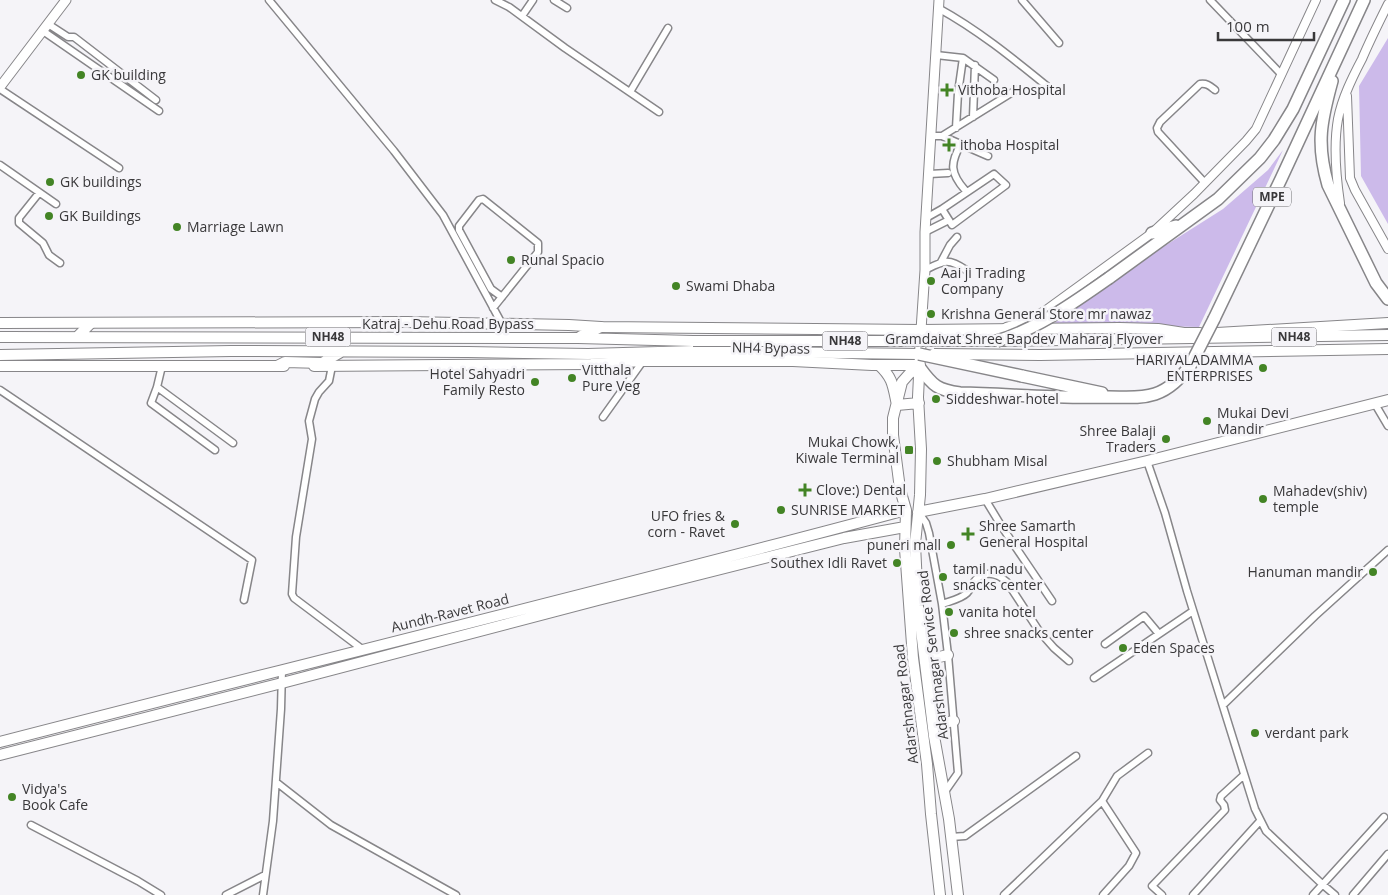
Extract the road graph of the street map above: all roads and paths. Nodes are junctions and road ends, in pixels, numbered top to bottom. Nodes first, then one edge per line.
1 (66, 0) edge
2 (269, 0) edge
3 (495, 0) edge
4 (533, 0) edge
5 (554, 0) edge
6 (1022, 0) edge
7 (1210, 0) edge
8 (1316, 0) edge
9 (1344, 0) edge
10 (1364, 0) edge
11 (939, 4) edge
12 (1387, 6) edge
13 (567, 8) dead end
14 (522, 16) junction
15 (46, 27) junction
16 (668, 28) dead end
17 (1059, 43) dead end
18 (1340, 53) junction
19 (936, 55) junction
20 (963, 58) junction
21 (975, 66) junction
22 (1281, 74) junction
23 (994, 80) dead end
24 (0, 88) edge
25 (1016, 90) dead end
26 (1215, 90) dead end
27 (1052, 91) dead end
28 (1347, 91) junction
29 (630, 92) junction
30 (156, 100) dead end
31 (159, 111) dead end
32 (659, 112) dead end
33 (973, 117) junction
34 (956, 128) junction
35 (931, 136) junction
36 (942, 136) junction
37 (961, 144) junction
38 (988, 156) dead end
39 (0, 165) edge
40 (118, 168) dead end
41 (929, 174) junction
42 (948, 174) dead end
43 (1205, 183) junction
44 (965, 190) dead end
45 (39, 193) junction
46 (56, 204) dead end
47 (942, 209) junction
48 (1342, 212) junction
49 (926, 218) junction
50 (948, 220) junction
51 (1184, 224) junction
52 (925, 232) junction
53 (1152, 233) junction
54 (957, 237) dead end
55 (1388, 249) edge
56 (941, 262) junction
57 (60, 263) dead end
58 (925, 270) junction
59 (966, 270) dead end
60 (502, 297) junction
61 (1388, 299) edge
62 (493, 308) junction
63 (0, 323) edge
64 (91, 323) junction
65 (1388, 323) edge
66 (502, 324) junction
67 (601, 327) junction
68 (1000, 329) junction
69 (921, 330) junction
70 (1200, 336) junction
71 (1388, 336) edge
72 (0, 337) edge
73 (77, 337) junction
74 (578, 338) junction
75 (997, 341) junction
76 (693, 346) junction
77 (1388, 349) edge
78 (342, 352) junction
79 (0, 354) edge
80 (617, 359) junction
81 (643, 362) junction
82 (920, 362) junction
83 (879, 365) junction
84 (0, 366) edge
85 (162, 366) junction
86 (277, 366) junction
87 (332, 366) junction
88 (157, 387) junction
89 (0, 390) edge
90 (1128, 397) junction
91 (1388, 400) edge
92 (919, 403) junction
93 (1375, 404) junction
94 (896, 405) junction
95 (603, 417) dead end
96 (1388, 426) edge
97 (233, 443) dead end
98 (215, 450) dead end
99 (1147, 461) junction
100 (985, 499) junction
101 (906, 510) junction
102 (918, 512) junction
103 (905, 527) junction
104 (1388, 550) edge
105 (244, 600) dead end
106 (1052, 600) dead end
107 (942, 604) junction
108 (1193, 611) junction
109 (1159, 634) junction
110 (1105, 644) dead end
111 (362, 650) junction
112 (948, 655) junction
113 (926, 660) junction
114 (1069, 660) dead end
115 (282, 670) junction
116 (1094, 678) dead end
117 (282, 683) junction
118 (1223, 705) junction
119 (954, 721) junction
120 (933, 724) junction
121 (0, 742) edge
122 (1148, 753) dead end
123 (0, 754) edge
124 (1076, 756) dead end
125 (1244, 775) junction
126 (276, 782) junction
127 (943, 794) junction
128 (1102, 802) junction
129 (1384, 817) dead end
130 (1260, 821) junction
131 (31, 824) dead end
132 (951, 837) junction
133 (1388, 854) edge
134 (265, 875) junction
135 (1322, 884) junction
136 (161, 895) edge
137 (226, 895) edge
138 (263, 895) edge
139 (456, 895) edge
140 (940, 895) edge
141 (958, 895) edge
142 (1004, 895) edge
143 (1103, 895) edge
144 (1162, 895) edge
145 (1193, 895) edge
146 (1313, 895) edge
147 (1335, 895) edge
148 (1353, 895) edge

1 - 15 main road
2 - 62 street
3 - 14 street
4 - 14 street
5 - 13 street
6 - 17 street
7 - 22 street
8 - 22 street
9 - 51 highway, MPE
10 - 18 highway, MPE
11 - 19 main road
11 - 27 street
12 - 28 street
14 - 29 street
15 - 24 main road
15 - 30 street
15 - 31 street
16 - 29 street
18 - 48 highway
18 - 90 highway, MPE, bridge
19 - 20 street
19 - 35 main road
20 - 21 street
20 - 34 street
21 - 23 street
21 - 33 street
22 - 43 street
24 - 40 street
25 - 33 street
26 - 43 street
28 - 48 street
28 - 55 street
29 - 32 street
33 - 34 street
34 - 36 street
35 - 36 street
35 - 41 main road
36 - 37 street
37 - 38 street
37 - 44 street
39 - 45 street
41 - 42 street
41 - 49 main road
43 - 53 street
45 - 46 street
45 - 57 street
47 - 49 street
47 - 50 street
47 - 50 street
48 - 61 highway
49 - 52 main road
50 - 52 street
51 - 53 highway
51 - 75 highway, MPE, bridge
52 - 58 main road
53 - 68 street
54 - 56 street
56 - 58 street
56 - 59 street
58 - 69 main road
60 - 60 street
60 - 62 street
62 - 66 street
63 - 64 main road
64 - 66 main road
64 - 73 main road
65 - 70 main road
66 - 67 main road
67 - 69 main road
67 - 74 main road
68 - 69 main road
68 - 70 main road
69 - 82 main road, Adarshnagar Road
70 - 71 main road, NH48
70 - 75 main road, Gramdaivat Shree Bapdev Maharaj Flyover / NH48
72 - 73 main road, NH48
73 - 74 main road, Katraj - Dehu Road Bypass / NH48
74 - 76 main road, Gramdaivat Shree Bapdev Maharaj Flyover / NH48
75 - 76 main road, Gramdaivat Shree Bapdev Maharaj Flyover / NH48, bridge
76 - 80 main road, Gramdaivat Shree Bapdev Maharaj Flyover / NH48
76 - 82 main road, Gramdaivat Shree Bapdev Maharaj Flyover / NH48
77 - 82 main road, Gramdaivat Shree Bapdev Maharaj Flyover / NH48, bridge
78 - 79 main road, NH48
78 - 80 main road, Katraj - Dehu Road Bypass / NH48
78 - 86 main road
80 - 81 main road, NH4 Bypass
80 - 87 main road
81 - 83 main road, NH4 Bypass
81 - 95 street
82 - 83 main road, NH4 Bypass
82 - 90 highway, MPE, bridge
82 - 90 highway
82 - 92 main road, Adarshnagar Road
82 - 94 main road
83 - 94 main road
84 - 85 main road
85 - 86 main road
85 - 88 street
86 - 87 main road
87 - 111 street
88 - 97 street
88 - 98 street
89 - 105 street
91 - 93 main road
92 - 94 main road
92 - 102 main road, Adarshnagar Road
93 - 96 street
93 - 99 main road
94 - 101 main road
99 - 100 main road
99 - 108 street
100 - 102 main road
100 - 106 street
101 - 103 main road, Adarshnagar Road
101 - 111 main road, Aundh-Ravet Road
102 - 107 street, Adarshnagar Service Road
102 - 113 main road, Adarshnagar Road
103 - 117 main road, Aundh-Ravet Road
103 - 140 main road, Adarshnagar Road
104 - 118 street
107 - 112 street, Adarshnagar Service Road
107 - 114 street
108 - 109 street
108 - 118 street
109 - 110 street
109 - 116 street
111 - 115 main road, Aundh-Ravet Road
112 - 113 main road
112 - 119 street, Adarshnagar Service Road
113 - 120 main road, Adarshnagar Road
115 - 117 street
115 - 121 main road, Aundh-Ravet Road
117 - 123 main road, Aundh-Ravet Road
117 - 126 street
118 - 125 street
119 - 120 main road
119 - 127 street, Adarshnagar Service Road
120 - 127 main road, Adarshnagar Road
122 - 128 street
124 - 132 street
125 - 130 street
125 - 144 street
126 - 134 street
126 - 139 street
127 - 132 main road, Adarshnagar Road
128 - 142 street
128 - 143 street
129 - 135 street
130 - 135 street
130 - 145 street
131 - 136 street
132 - 141 main road, Adarshnagar Road
133 - 148 street
134 - 137 street
134 - 138 street
135 - 146 street
135 - 147 street

